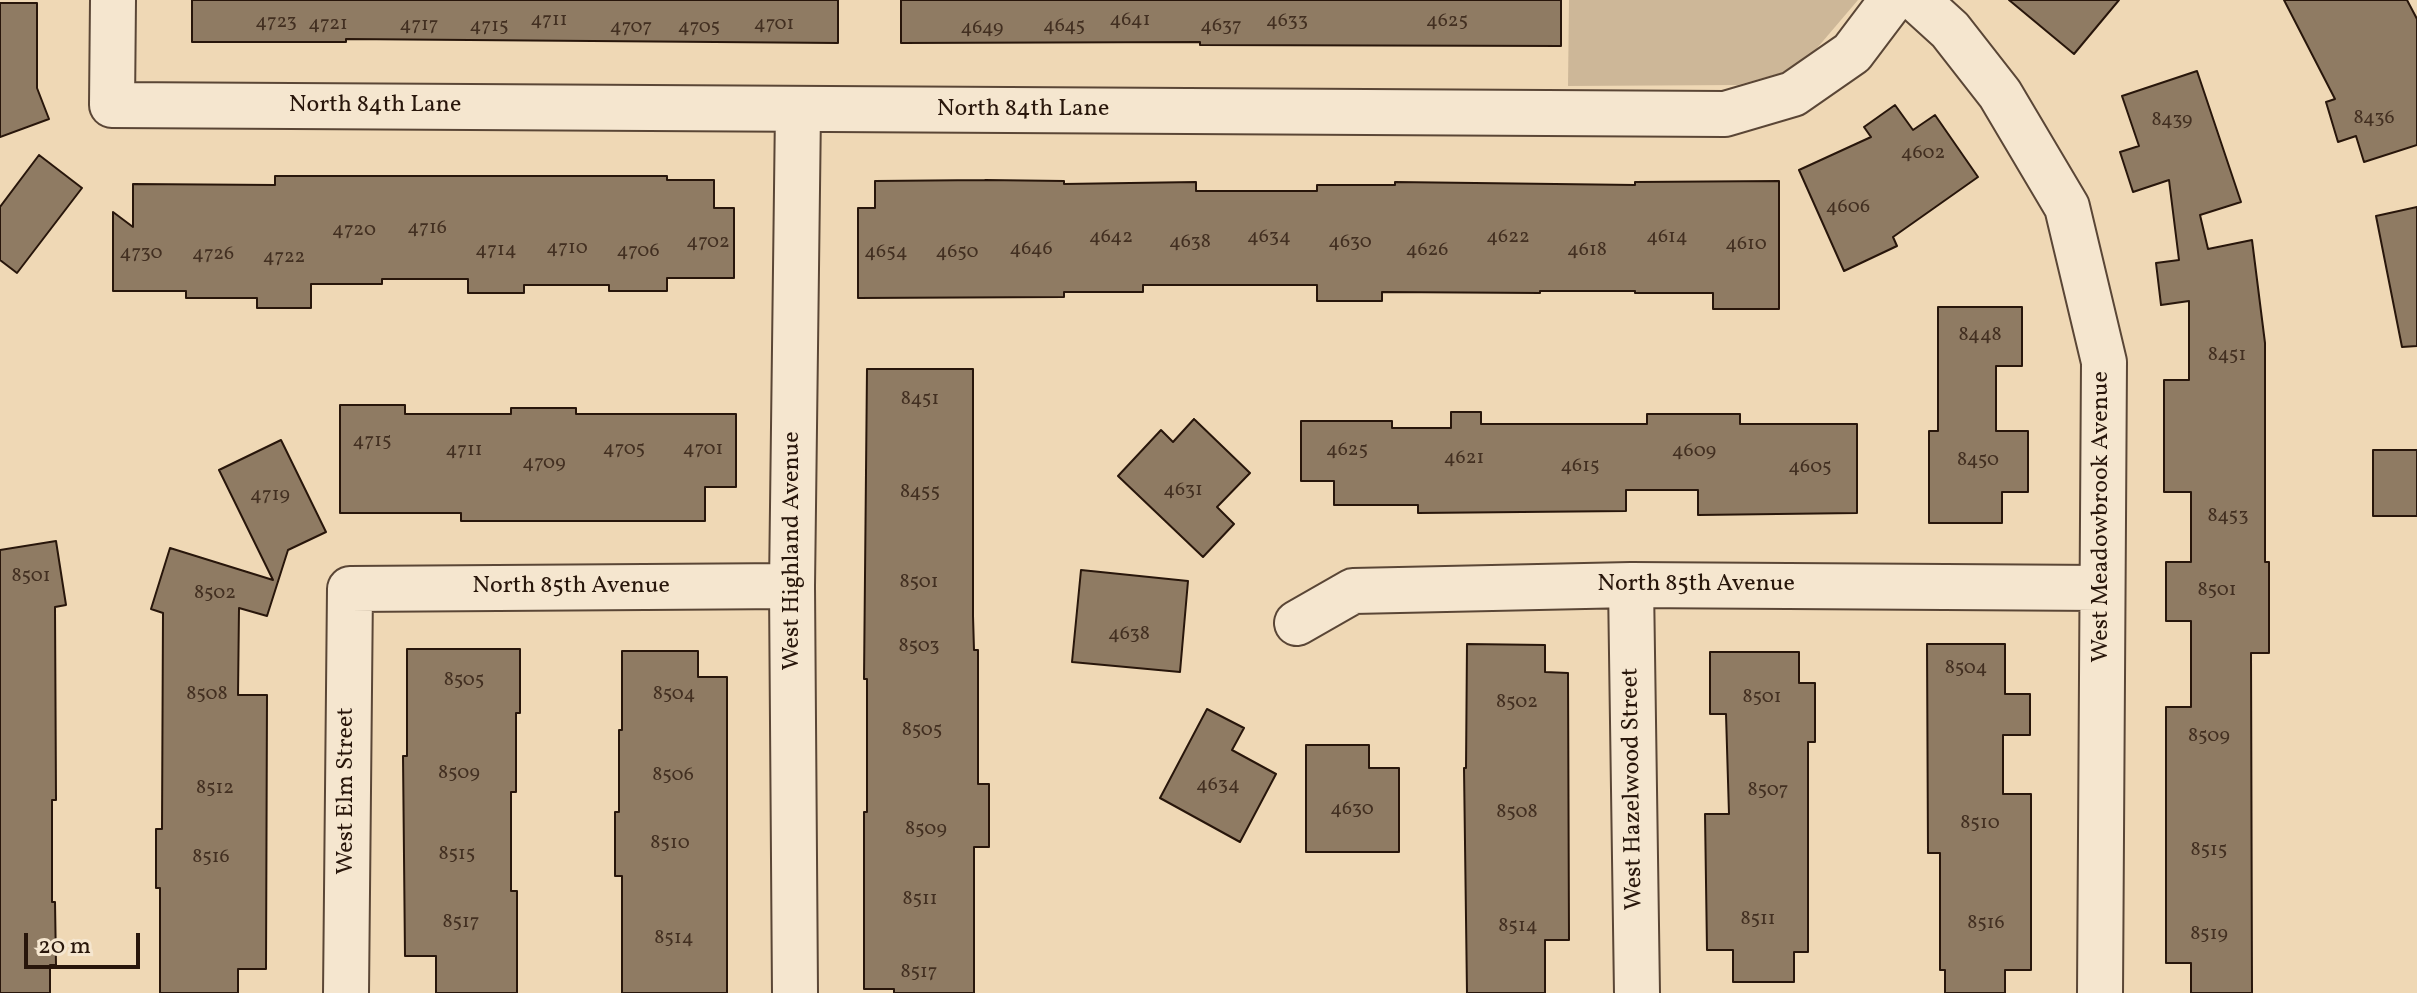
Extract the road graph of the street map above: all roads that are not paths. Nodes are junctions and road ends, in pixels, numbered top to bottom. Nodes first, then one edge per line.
1 (113, 0) edge
2 (1892, 0) edge
3 (1917, 0) edge
4 (798, 110) junction
5 (1631, 585) junction
6 (792, 586) junction
7 (2102, 588) junction
8 (350, 589) joint
9 (1297, 623) dead end
10 (346, 993) edge
11 (795, 993) edge
12 (1637, 993) edge
13 (2100, 993) edge

1 - 4 street, North 84th Lane
2 - 4 street, North 84th Lane
3 - 7 street, West Meadowbrook Avenue
4 - 6 street, West Highland Avenue
5 - 7 street, North 85th Avenue
5 - 9 street, North 85th Avenue
5 - 12 street, West Hazelwood Street
6 - 8 street, North 85th Avenue
6 - 11 street, West Highland Avenue
7 - 13 street, West Meadowbrook Avenue
8 - 10 street, West Elm Street

